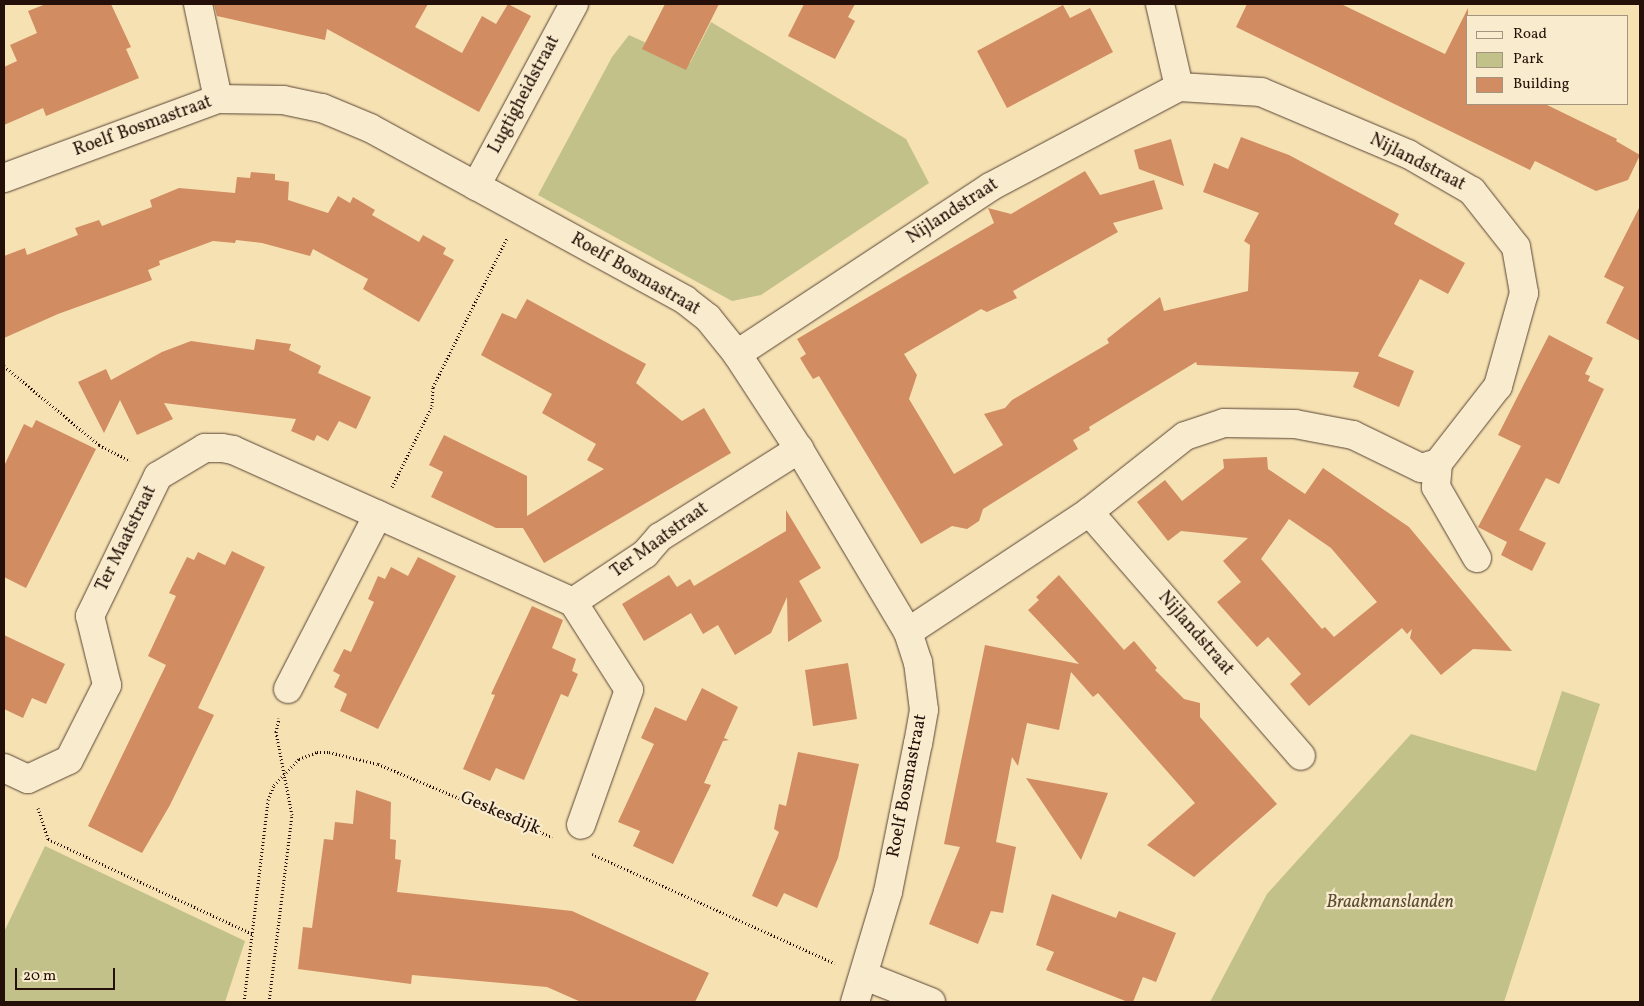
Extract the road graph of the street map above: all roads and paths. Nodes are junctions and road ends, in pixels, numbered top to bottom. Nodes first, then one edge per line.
1 (198, 4) edge
2 (574, 4) edge
3 (1160, 4) edge
4 (1179, 87) junction
5 (218, 99) junction
6 (4, 178) edge
7 (476, 186) junction
8 (521, 211) junction
9 (737, 354) junction
10 (4, 366) edge
11 (799, 449) junction
12 (1438, 463) junction
13 (158, 476) junction
14 (1089, 512) junction
15 (378, 515) junction
16 (1477, 558) dead end
17 (573, 602) junction
18 (908, 632) junction
19 (288, 689) joint
20 (1301, 756) dead end
21 (4, 768) edge
22 (284, 773) junction
23 (28, 779) junction
24 (581, 825) dead end
25 (554, 838) dead end
26 (589, 853) dead end
27 (253, 934) junction
28 (865, 976) junction
29 (244, 1002) edge
30 (270, 1002) edge
31 (855, 1002) edge
32 (931, 1002) edge

1 - 5 street
2 - 7 street, Lugtigheidstraat
3 - 4 street
4 - 9 street, Nijlandstraat
4 - 12 street, Nijlandstraat
5 - 6 street, Roelf Bosmastraat
5 - 7 street, Roelf Bosmastraat
7 - 8 street, Roelf Bosmastraat
8 - 9 street, Roelf Bosmastraat
8 - 15 path
9 - 11 street, Roelf Bosmastraat
10 - 13 path
11 - 17 street, Ter Maatstraat
11 - 18 street, Roelf Bosmastraat
12 - 14 street
12 - 16 street
13 - 15 street, Ter Maatstraat
13 - 23 street, Ter Maatstraat
14 - 18 street
14 - 20 street, Nijlandstraat
15 - 17 street, Ter Maatstraat
15 - 19 street
17 - 24 street
18 - 28 street, Roelf Bosmastraat
19 - 22 path
21 - 23 street
22 - 25 path, Geskesdijk
22 - 27 path, Geskesdijk
22 - 30 path
23 - 27 path
26 - 28 path
27 - 29 path, Geskesdijk
28 - 31 street, Roelf Bosmastraat
28 - 32 street

